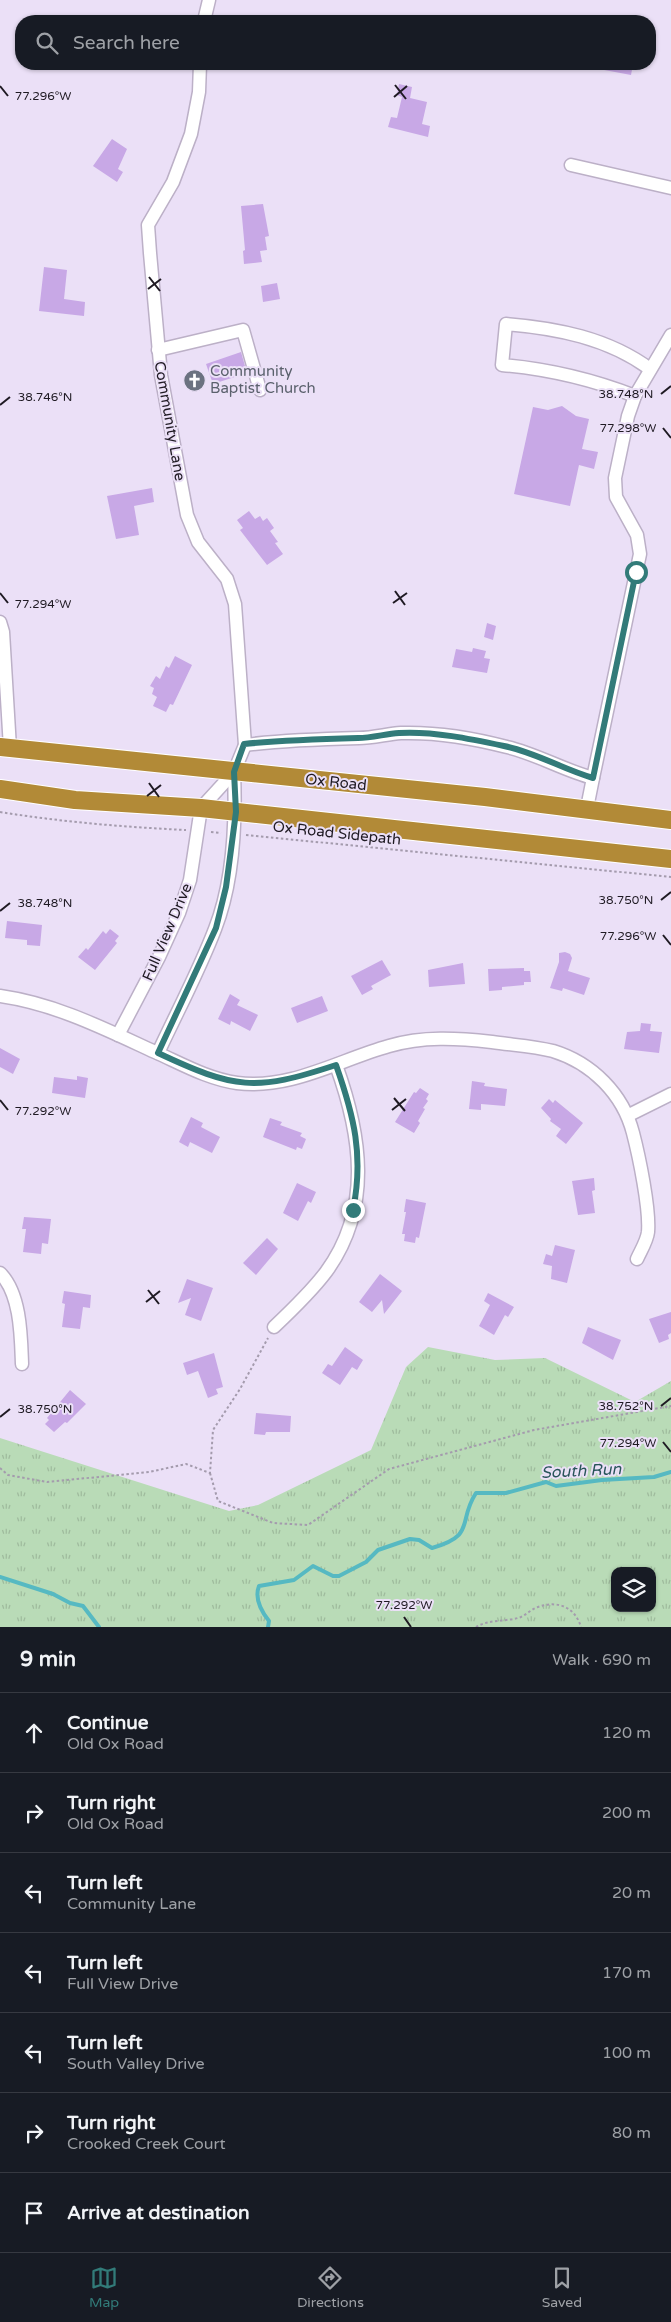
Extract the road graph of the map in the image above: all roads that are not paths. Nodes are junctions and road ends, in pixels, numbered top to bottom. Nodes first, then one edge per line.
1 (209, 0) edge
2 (205, 15) edge
3 (200, 70) edge
4 (570, 165) dead end
5 (671, 188) edge
6 (671, 335) edge
7 (158, 350) junction
8 (650, 369) junction
9 (260, 390) dead end
10 (635, 396) junction
11 (0, 622) edge
12 (244, 744) junction
13 (5, 747) edge
14 (234, 772) junction
15 (593, 778) junction
16 (0, 789) edge
17 (201, 808) junction
18 (587, 808) junction
19 (236, 812) junction
20 (671, 820) edge
21 (671, 859) edge
22 (0, 996) edge
23 (118, 1035) junction
24 (158, 1053) junction
25 (336, 1065) junction
26 (671, 1094) edge
27 (629, 1115) junction
28 (637, 1259) dead end
29 (0, 1273) edge
30 (274, 1328) road end
31 (22, 1364) dead end

1 - 2 street
3 - 7 street, Community Lane
4 - 5 street
6 - 8 street
7 - 9 street
7 - 12 street, Community Lane
8 - 10 street
8 - 10 street
10 - 15 street
11 - 13 street
12 - 14 street, Community Lane
12 - 15 street
13 - 14 highway, Ox Road
14 - 17 street
14 - 18 highway, Ox Road
14 - 19 street
15 - 18 street
16 - 17 highway
17 - 19 highway
17 - 23 street, Full View Drive
18 - 20 highway, Ox Road
19 - 21 highway
19 - 24 street
22 - 23 street
23 - 24 street
24 - 25 street
25 - 27 street
25 - 30 street
26 - 27 street
27 - 28 street
29 - 31 street

